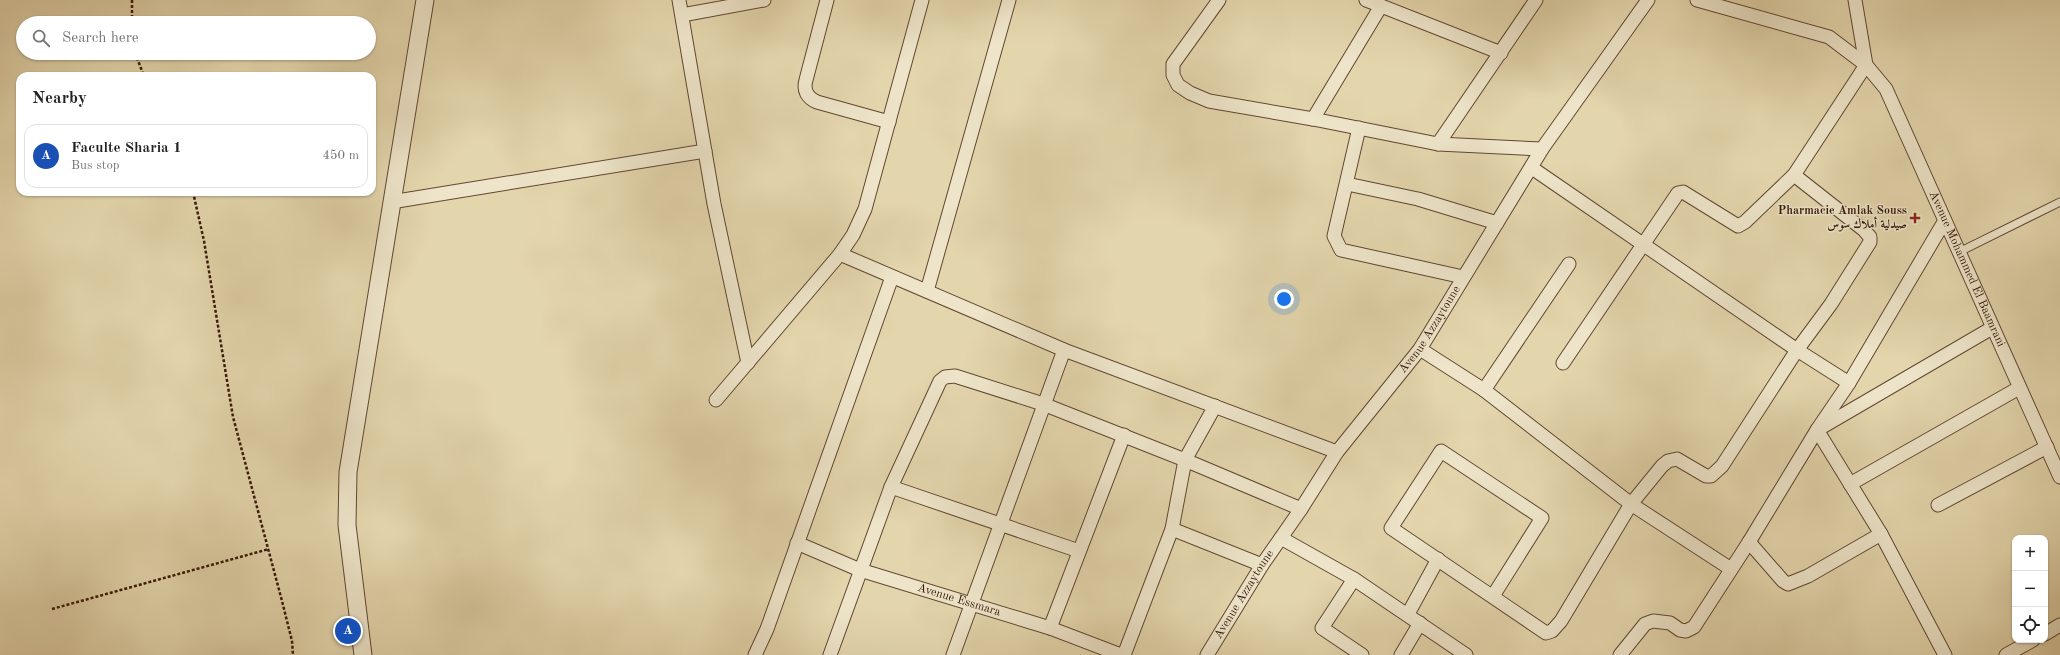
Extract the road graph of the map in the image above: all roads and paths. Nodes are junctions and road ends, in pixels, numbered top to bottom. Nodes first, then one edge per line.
1 (132, 0) edge
2 (425, 0) edge
3 (679, 0) edge
4 (764, 0) edge
5 (826, 0) edge
6 (922, 0) edge
7 (1010, 0) edge
8 (1219, 0) edge
9 (1366, 0) edge
10 (1536, 0) edge
11 (1648, 0) edge
12 (1697, 0) edge
13 (1855, 0) edge
14 (1381, 6) junction
15 (682, 15) junction
16 (132, 16) edge
17 (1501, 53) junction
18 (138, 60) edge
19 (1866, 65) junction
20 (142, 72) edge
21 (1313, 119) junction
22 (889, 122) junction
23 (1359, 128) junction
24 (1438, 144) junction
25 (1542, 150) junction
26 (705, 151) junction
27 (1532, 168) junction
28 (1794, 175) junction
29 (1347, 184) junction
30 (194, 196) edge
31 (391, 202) junction
32 (2060, 202) edge
33 (1944, 222) junction
34 (1497, 223) junction
35 (1644, 245) junction
36 (1959, 252) junction
37 (840, 254) junction
38 (1568, 264) dead end
39 (892, 277) junction
40 (1463, 277) junction
41 (927, 292) junction
42 (1992, 328) junction
43 (1420, 349) junction
44 (1064, 350) junction
45 (1797, 350) junction
46 (748, 362) junction
47 (1563, 363) dead end
48 (1849, 383) junction
49 (2019, 388) junction
50 (1484, 390) junction
51 (716, 400) dead end
52 (1044, 404) junction
53 (1215, 406) junction
54 (1817, 430) junction
55 (1124, 435) junction
56 (2047, 447) junction
57 (1337, 452) junction
58 (1185, 460) junction
59 (2059, 474) edge
60 (1850, 484) junction
61 (892, 487) junction
62 (1631, 504) junction
63 (1938, 505) dead end
64 (1301, 509) junction
65 (1000, 524) junction
66 (1172, 529) junction
67 (1881, 534) junction
68 (1281, 538) junction
69 (1749, 542) junction
70 (797, 543) junction
71 (269, 549) junction
72 (1079, 551) junction
73 (1438, 559) junction
74 (1262, 565) junction
75 (1731, 569) junction
76 (860, 570) junction
77 (1354, 579) junction
78 (1493, 596) junction
79 (972, 604) junction
80 (52, 609) dead end
81 (1408, 614) junction
82 (1420, 623) junction
83 (2060, 626) edge
84 (1050, 628) junction
85 (2048, 632) edge
86 (2028, 643) edge
87 (293, 655) edge
88 (363, 655) edge
89 (755, 655) edge
90 (830, 655) edge
91 (953, 655) edge
92 (1122, 655) edge
93 (1207, 655) edge
94 (1362, 655) edge
95 (1401, 655) edge
96 (1466, 655) edge
97 (1620, 655) edge
98 (1946, 655) edge
99 (2006, 655) edge

1 - 16 path
2 - 31 street
3 - 15 street
4 - 15 street
5 - 22 street
6 - 22 street
7 - 41 street
8 - 21 street
9 - 14 street
10 - 17 street
11 - 25 street, Avenue Azzaytoune
12 - 19 street, Avenue Mohammed El Baamrani
13 - 19 street
14 - 17 street
14 - 21 street
15 - 26 street
17 - 24 street
18 - 20 path
19 - 28 street
19 - 33 street, Avenue Mohammed El Baamrani
21 - 23 street
22 - 37 street
23 - 24 street
23 - 29 street
24 - 25 street
25 - 27 street, Avenue Azzaytoune
26 - 31 street
26 - 46 street
27 - 34 street, Avenue Azzaytoune
27 - 35 street
28 - 35 street
28 - 45 street
29 - 34 street
29 - 40 street
30 - 71 path
31 - 88 street
32 - 36 lane
33 - 36 street, Avenue Mohammed El Baamrani
33 - 48 street
34 - 40 street, Avenue Azzaytoune
35 - 45 street
35 - 47 street
36 - 42 street, Avenue Mohammed El Baamrani
37 - 39 street
37 - 46 street
38 - 50 street
39 - 41 street
39 - 70 street
40 - 43 street, Avenue Azzaytoune
41 - 44 street
42 - 49 street, Avenue Mohammed El Baamrani
42 - 54 street
43 - 50 street
43 - 57 street, Avenue Azzaytoune
44 - 52 street
44 - 53 street
45 - 48 street
45 - 62 street
46 - 51 street
48 - 54 street
49 - 56 street, Avenue Mohammed El Baamrani
49 - 60 street
50 - 62 street
52 - 55 street
52 - 61 street
52 - 65 street
53 - 57 street
53 - 58 street
54 - 60 street
54 - 69 street
55 - 58 street
55 - 72 street
56 - 59 street, Avenue Mohammed El Baamrani
56 - 63 street
57 - 64 street, Avenue Azzaytoune
58 - 64 street
58 - 66 street
60 - 67 street
61 - 65 street
61 - 76 street
62 - 75 street
62 - 78 street
64 - 68 street, Avenue Azzaytoune
65 - 72 street
65 - 79 street
66 - 74 street
66 - 92 street
67 - 69 street
67 - 98 street
68 - 74 street, Avenue Azzaytoune
68 - 77 street
69 - 75 street
70 - 76 street, Avenue Essmara
70 - 89 street
71 - 80 path
71 - 87 path
72 - 84 street
73 - 78 street
73 - 78 street
73 - 81 street
74 - 93 street, Avenue Azzaytoune
75 - 97 street
76 - 79 street, Avenue Essmara
76 - 90 street
77 - 81 street
77 - 94 street
79 - 84 street, Avenue Essmara
79 - 91 street
81 - 82 street
82 - 95 street
82 - 96 street
83 - 85 street
84 - 92 street, Avenue Essmara
86 - 99 street

